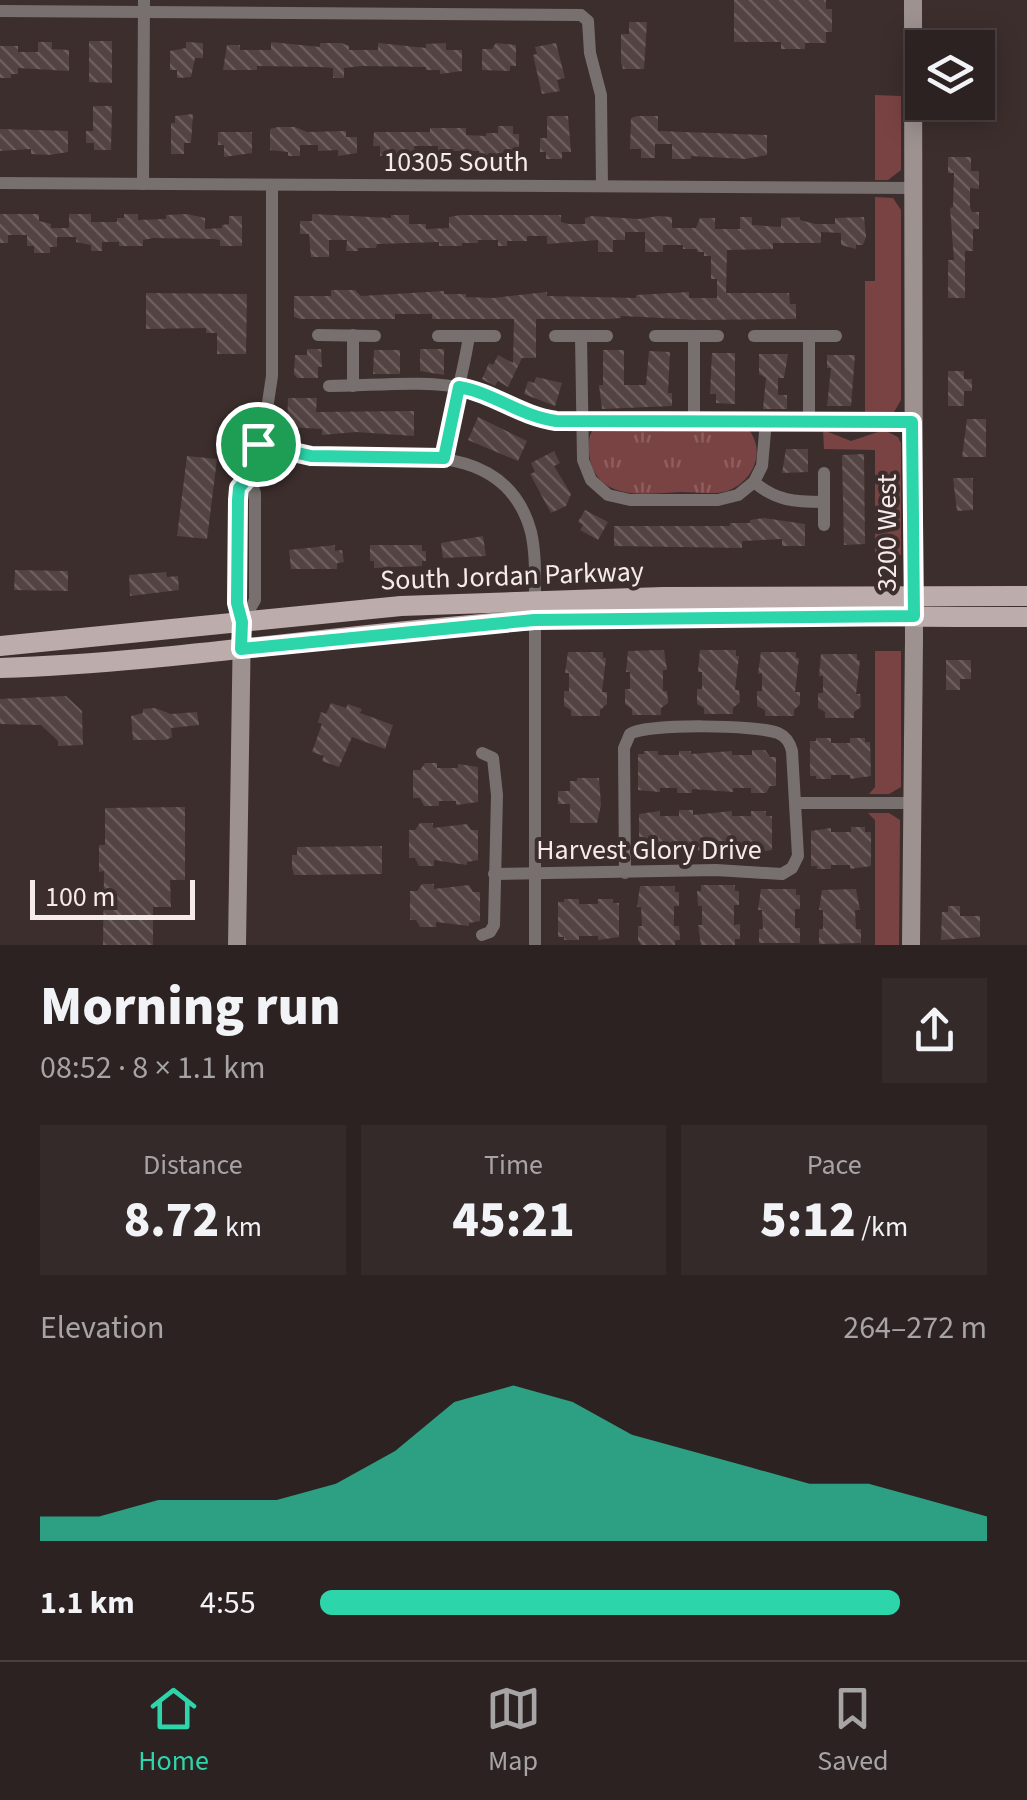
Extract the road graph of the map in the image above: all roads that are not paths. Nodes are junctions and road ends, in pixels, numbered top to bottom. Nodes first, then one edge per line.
1 (913, 0) edge
2 (144, 6) edge
3 (0, 11) edge
4 (0, 184) edge
5 (142, 184) junction
6 (272, 185) junction
7 (602, 186) junction
8 (912, 188) junction
9 (318, 335) dead end
10 (353, 335) junction
11 (376, 336) dead end
12 (438, 336) dead end
13 (469, 336) junction
14 (495, 336) dead end
15 (555, 336) dead end
16 (580, 336) junction
17 (607, 336) dead end
18 (655, 336) dead end
19 (694, 336) junction
20 (718, 336) dead end
21 (754, 336) dead end
22 (809, 336) junction
23 (836, 336) dead end
24 (329, 386) dead end
25 (353, 386) junction
26 (459, 387) junction
27 (580, 421) junction
28 (694, 421) junction
29 (766, 421) junction
30 (809, 421) junction
31 (912, 422) junction
32 (258, 444) junction
33 (444, 458) junction
34 (824, 473) dead end
35 (754, 482) junction
36 (824, 502) junction
37 (824, 525) dead end
38 (1027, 596) edge
39 (914, 606) junction
40 (535, 610) junction
41 (1027, 617) edge
42 (242, 622) junction
43 (0, 646) edge
44 (241, 649) junction
45 (0, 668) edge
46 (482, 753) dead end
47 (796, 804) junction
48 (912, 804) junction
49 (625, 873) junction
50 (494, 874) junction
51 (535, 874) junction
52 (482, 935) dead end
53 (236, 945) edge
54 (535, 945) edge
55 (910, 945) edge

1 - 8 street, 3200 West
2 - 3 street
2 - 5 street
2 - 7 street
4 - 5 street, 10305 South
5 - 6 street, 10305 South
6 - 7 street, 10305 South
6 - 32 street
7 - 8 street, 10305 South
8 - 31 street, 3200 West
9 - 10 street
10 - 11 street
10 - 25 street
12 - 13 street
13 - 14 street
13 - 26 street
15 - 16 street
16 - 17 street
16 - 27 street
18 - 19 street
19 - 20 street
19 - 28 street
21 - 22 street
22 - 23 street
22 - 30 street
24 - 25 street
25 - 26 street
26 - 27 street
26 - 33 street
27 - 28 street
27 - 35 street
28 - 29 street
29 - 30 street
29 - 35 street
30 - 31 street
31 - 39 street, 3200 West
32 - 33 street
32 - 42 street
33 - 40 street
34 - 36 street
35 - 36 street
36 - 37 street
38 - 39 main road, South Jordan Parkway
39 - 40 main road, South Jordan Parkway
39 - 41 main road, South Jordan Parkway
39 - 48 street, 3200 West
40 - 42 main road, South Jordan Parkway
40 - 44 main road, South Jordan Parkway
40 - 51 street
42 - 43 main road, South Jordan Parkway
42 - 44 street
44 - 45 main road, South Jordan Parkway
44 - 53 street
46 - 50 street
47 - 48 street
47 - 49 street, Harvest Glory Drive
47 - 49 street, Harvest Glory Drive
48 - 55 street, 3200 West
49 - 51 street, Harvest Glory Drive
50 - 51 street, Harvest Glory Drive
50 - 52 street
51 - 54 street

